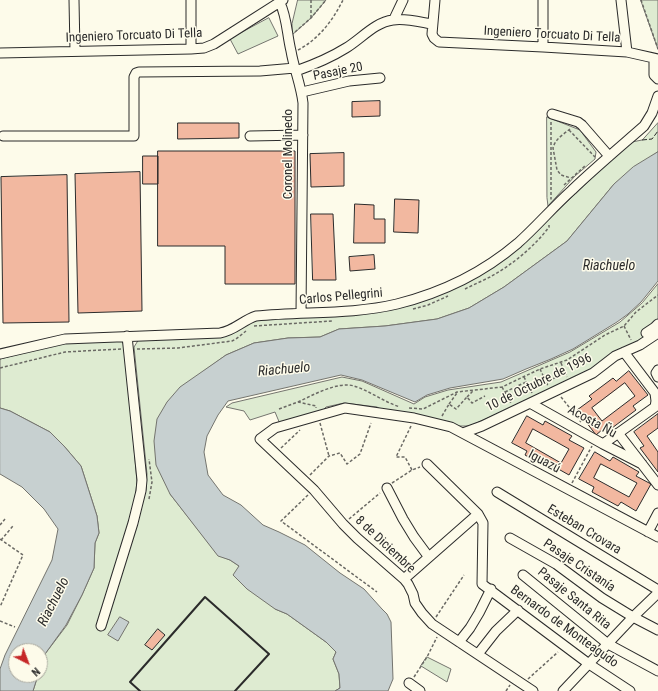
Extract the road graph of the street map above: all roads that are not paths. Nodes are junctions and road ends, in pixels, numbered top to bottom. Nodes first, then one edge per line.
1 (74, 0) edge
2 (191, 0) edge
3 (403, 0) edge
4 (435, 0) edge
5 (543, 0) edge
6 (621, 0) edge
7 (282, 1) edge
8 (394, 19) junction
9 (432, 24) junction
10 (543, 47) junction
11 (191, 49) junction
12 (75, 51) junction
13 (628, 52) junction
14 (0, 53) edge
15 (656, 59) edge
16 (295, 70) junction
17 (380, 78) dead end
18 (658, 79) edge
19 (302, 92) junction
20 (658, 96) edge
21 (552, 114) road end
22 (303, 135) junction
23 (3, 136) dead end
24 (250, 136) dead end
25 (606, 152) junction
26 (301, 313) junction
27 (658, 324) edge
28 (658, 332) edge
29 (127, 336) junction
30 (634, 345) junction
31 (624, 352) junction
32 (0, 354) edge
33 (658, 370) edge
34 (658, 377) edge
35 (530, 403) junction
36 (463, 433) junction
37 (618, 433) junction
38 (260, 438) joint
39 (599, 442) junction
40 (427, 464) road end
41 (642, 464) junction
42 (658, 484) edge
43 (387, 488) road end
44 (497, 492) dead end
45 (658, 513) edge
46 (478, 514) junction
47 (648, 532) junction
48 (658, 537) edge
49 (510, 538) dead end
50 (428, 556) junction
51 (523, 575) dead end
52 (404, 579) junction
53 (491, 589) junction
54 (658, 590) edge
55 (658, 593) edge
56 (518, 610) junction
57 (633, 617) junction
58 (101, 626) dead end
59 (658, 630) edge
60 (459, 642) junction
61 (608, 644) junction
62 (478, 654) junction
63 (589, 664) junction
64 (658, 671) edge
65 (409, 683) road end
66 (624, 689) edge
67 (420, 691) edge
68 (533, 691) edge
69 (563, 691) edge

1 - 12 street
2 - 11 street
3 - 8 street
4 - 9 street
5 - 10 street
6 - 13 street
7 - 11 street, Ingeniero Torcuato Di Tella
7 - 16 street, Coronel Molinedo
8 - 9 street
8 - 16 street
9 - 10 street, Ingeniero Torcuato Di Tella
10 - 13 street, Ingeniero Torcuato Di Tella
11 - 12 street, Ingeniero Torcuato Di Tella
12 - 14 street, Ingeniero Torcuato Di Tella
13 - 15 street, Ingeniero Torcuato Di Tella
15 - 18 street
16 - 19 street, Coronel Molinedo
16 - 23 street
17 - 19 street, Pasaje 20
19 - 22 street, Coronel Molinedo
20 - 25 street, Carlos Pellegrini
21 - 25 street
22 - 24 street
22 - 26 street, Coronel Molinedo
25 - 26 street, Carlos Pellegrini
26 - 29 street, Carlos Pellegrini
27 - 30 street
28 - 30 street
29 - 32 street, Carlos Pellegrini
29 - 58 street
30 - 31 street, 10 de Octubre de 1996
31 - 35 street, 10 de Octubre de 1996
31 - 37 street
33 - 34 street
35 - 36 street, 10 de Octubre de 1996
35 - 39 street, Acosta Ñu
36 - 38 street, Iguazú
36 - 47 street, Iguazú
37 - 39 street
37 - 41 street, Acosta Ñu
38 - 52 street, 8 de Diciembre
39 - 41 street, Acosta Ñu
40 - 46 street
41 - 42 street, Acosta Ñu
43 - 50 street
44 - 54 street, Esteban Crovara
45 - 47 street
46 - 50 street
46 - 53 street, Bernardo de Monteagudo
47 - 48 street, Iguazú
49 - 57 street, Pasaje Cristanía
50 - 52 street
51 - 61 street, Pasaje Santa Rita
52 - 60 street, 8 de Diciembre
53 - 56 street, Bernardo de Monteagudo
53 - 60 street
55 - 57 street
56 - 62 street
56 - 63 street, Bernardo de Monteagudo
57 - 59 street, Pasaje Cristanía
57 - 61 street
60 - 62 street, 8 de Diciembre
61 - 63 street
61 - 64 street, Pasaje Santa Rita
62 - 68 street, 8 de Diciembre
63 - 66 street, Bernardo de Monteagudo
63 - 69 street
65 - 67 street

